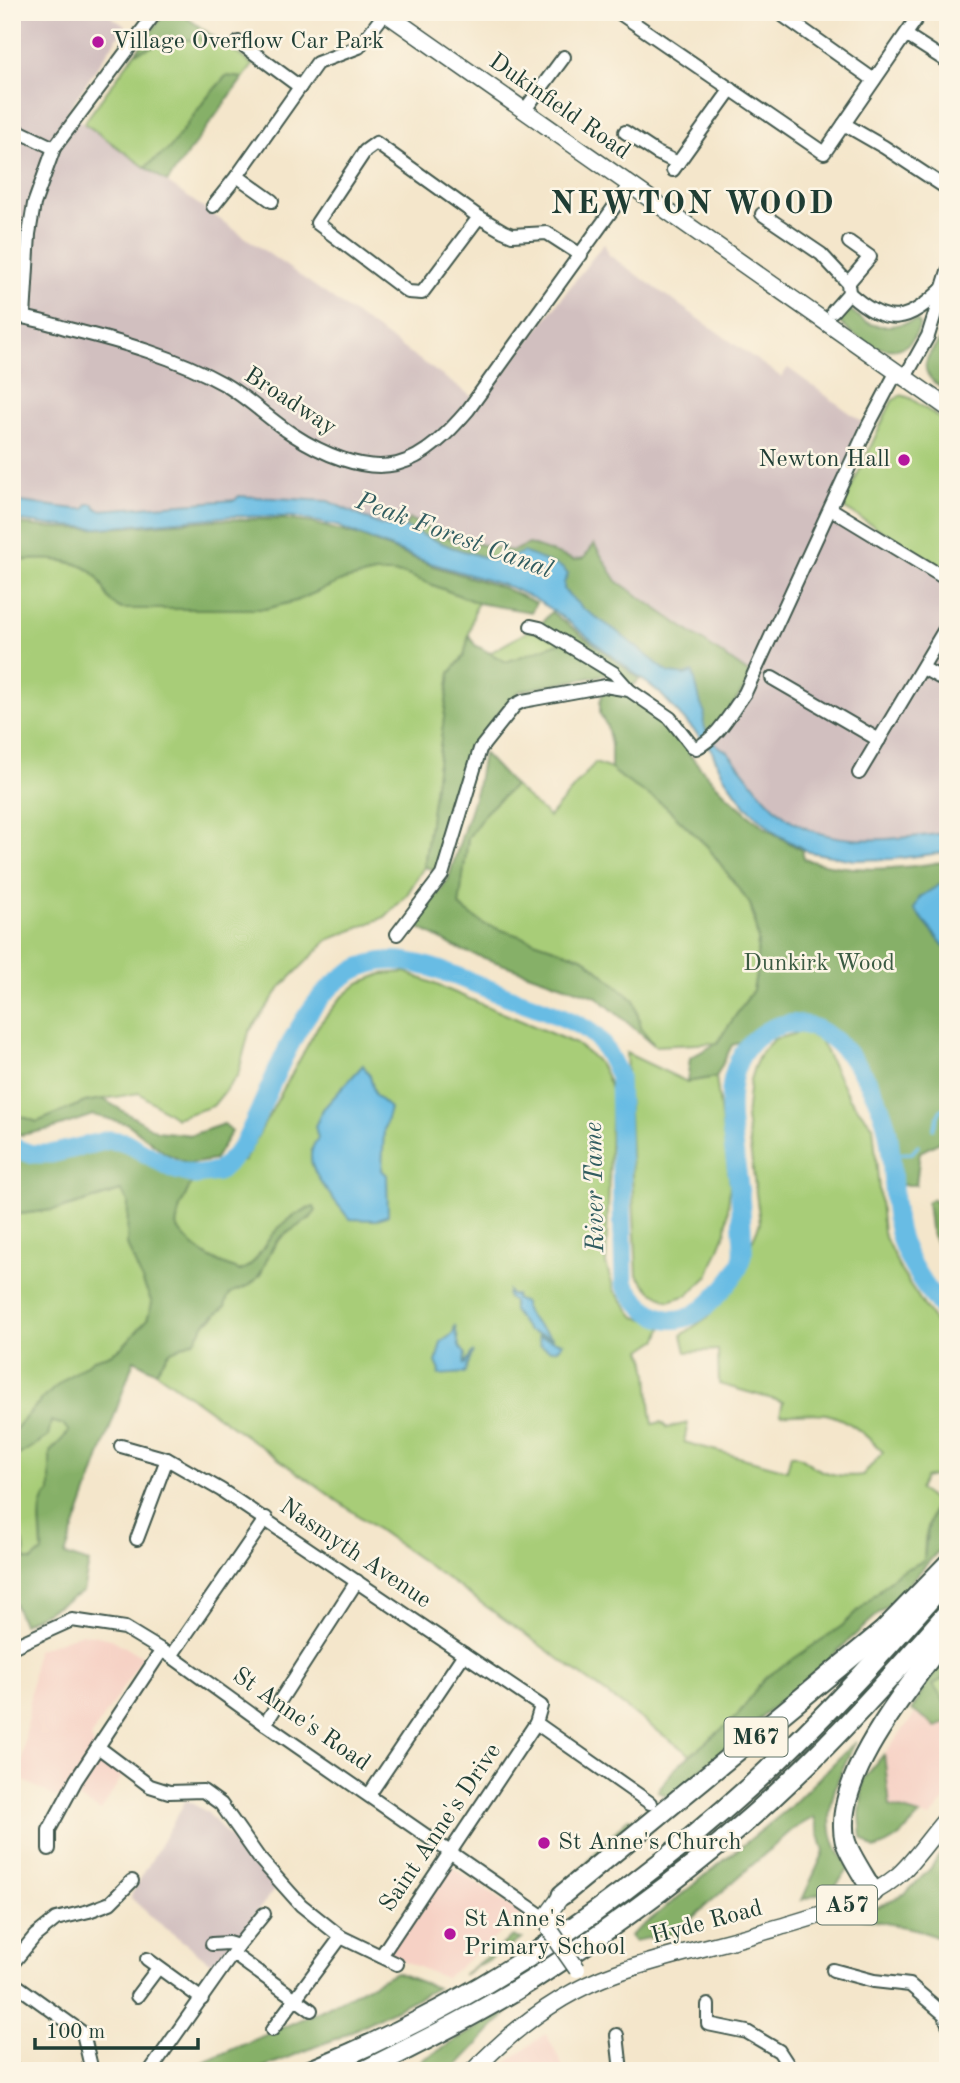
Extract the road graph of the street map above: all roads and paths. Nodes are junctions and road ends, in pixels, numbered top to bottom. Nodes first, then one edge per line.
1 (156, 12) edge
2 (544, 12) edge
3 (551, 12) edge
4 (618, 12) edge
5 (778, 12) edge
6 (922, 12) edge
7 (385, 13) edge
8 (906, 35) junction
9 (239, 42) dead end
10 (564, 57) dead end
11 (948, 62) edge
12 (874, 80) junction
13 (300, 87) junction
14 (731, 89) junction
15 (524, 111) junction
16 (844, 124) junction
17 (12, 128) edge
18 (625, 132) dead end
19 (54, 148) junction
20 (237, 176) junction
21 (630, 185) junction
22 (948, 189) edge
23 (272, 201) dead end
24 (213, 206) dead end
25 (762, 214) dead end
26 (479, 217) junction
27 (849, 242) dead end
28 (581, 255) junction
29 (948, 271) edge
30 (849, 288) junction
31 (946, 289) edge
32 (833, 311) dead end
33 (18, 316) edge
34 (900, 376) junction
35 (948, 408) edge
36 (831, 509) junction
37 (948, 580) edge
38 (948, 624) edge
39 (531, 626) dead end
40 (923, 668) junction
41 (772, 678) dead end
42 (948, 682) edge
43 (629, 690) junction
44 (878, 740) junction
45 (859, 773) dead end
46 (397, 934) dead end
47 (121, 1446) dead end
48 (167, 1459) junction
49 (266, 1518) junction
50 (137, 1539) dead end
51 (946, 1571) edge
52 (357, 1581) junction
53 (948, 1612) edge
54 (948, 1634) edge
55 (12, 1647) edge
56 (167, 1653) junction
57 (464, 1654) junction
58 (536, 1723) junction
59 (265, 1724) junction
60 (99, 1747) junction
61 (369, 1795) junction
62 (650, 1803) dead end
63 (948, 1816) edge
64 (49, 1849) dead end
65 (449, 1852) junction
66 (132, 1881) dead end
67 (873, 1892) junction
68 (562, 1895) joint
69 (264, 1914) dead end
70 (549, 1925) junction
71 (341, 1937) junction
72 (212, 1944) dead end
73 (235, 1950) junction
74 (381, 1956) junction
75 (147, 1959) dead end
76 (12, 1964) edge
77 (397, 1964) dead end
78 (158, 1968) junction
79 (833, 1970) dead end
80 (12, 1982) edge
81 (586, 1987) junction
82 (204, 1995) junction
83 (137, 1996) dead end
84 (295, 1999) junction
85 (708, 2005) dead end
86 (311, 2010) dead end
87 (948, 2024) edge
88 (272, 2030) dead end
89 (617, 2035) dead end
90 (92, 2071) edge
91 (150, 2071) edge
92 (309, 2071) edge
93 (364, 2071) edge
94 (473, 2071) edge
95 (621, 2071) edge
96 (792, 2071) edge

1 - 19 street
2 - 3 street
4 - 14 street
5 - 12 street
6 - 8 street
7 - 13 street
7 - 15 main road, Dukinfield Road
8 - 11 street
8 - 12 street
9 - 13 street
10 - 15 street
12 - 16 street
13 - 20 street
14 - 16 street
14 - 18 street
15 - 21 main road, Dukinfield Road
16 - 22 street
17 - 19 street
19 - 33 street
20 - 23 street
20 - 24 street
21 - 28 street, Broadway
21 - 34 main road, Dukinfield Road
25 - 30 street
26 - 26 street
26 - 28 street
27 - 30 street
28 - 33 street, Broadway
29 - 31 street
30 - 31 street
30 - 32 street
31 - 34 street
34 - 35 main road, Dukinfield Road
34 - 36 street
36 - 37 street
36 - 43 street
38 - 40 street
39 - 43 street
40 - 42 street
40 - 44 street
41 - 44 street
43 - 46 street
44 - 45 street
47 - 48 street, Nasmyth Avenue
48 - 49 street, Nasmyth Avenue
48 - 50 street
49 - 52 street, Nasmyth Avenue
49 - 56 street
51 - 68 highway, M67
51 - 92 highway, M67
52 - 57 street, Nasmyth Avenue
52 - 59 street
53 - 93 highway, M67
54 - 67 highway
55 - 56 street, St Anne's Road
56 - 59 street, St Anne's Road
56 - 60 street
57 - 58 street, Nasmyth Avenue
57 - 61 street
58 - 62 street
58 - 65 street, Saint Anne's Drive
59 - 61 street, St Anne's Road
60 - 64 street
60 - 71 street
61 - 65 street, St Anne's Road
63 - 67 main road, Hyde Road / A57
65 - 70 street, St Anne's Road
65 - 74 street, Saint Anne's Drive
66 - 76 street
67 - 81 main road, Hyde Road / A57
68 - 70 main road
69 - 73 street
70 - 81 main road, St Anne's Road, bridge
71 - 74 street
71 - 84 street
72 - 73 street
73 - 82 street
73 - 84 street
74 - 77 street
75 - 78 street
78 - 82 street
78 - 83 street
79 - 87 street
80 - 90 street
81 - 94 main road, Hyde Road / A57
82 - 91 street
84 - 86 street
84 - 88 street
85 - 96 street
89 - 95 street

